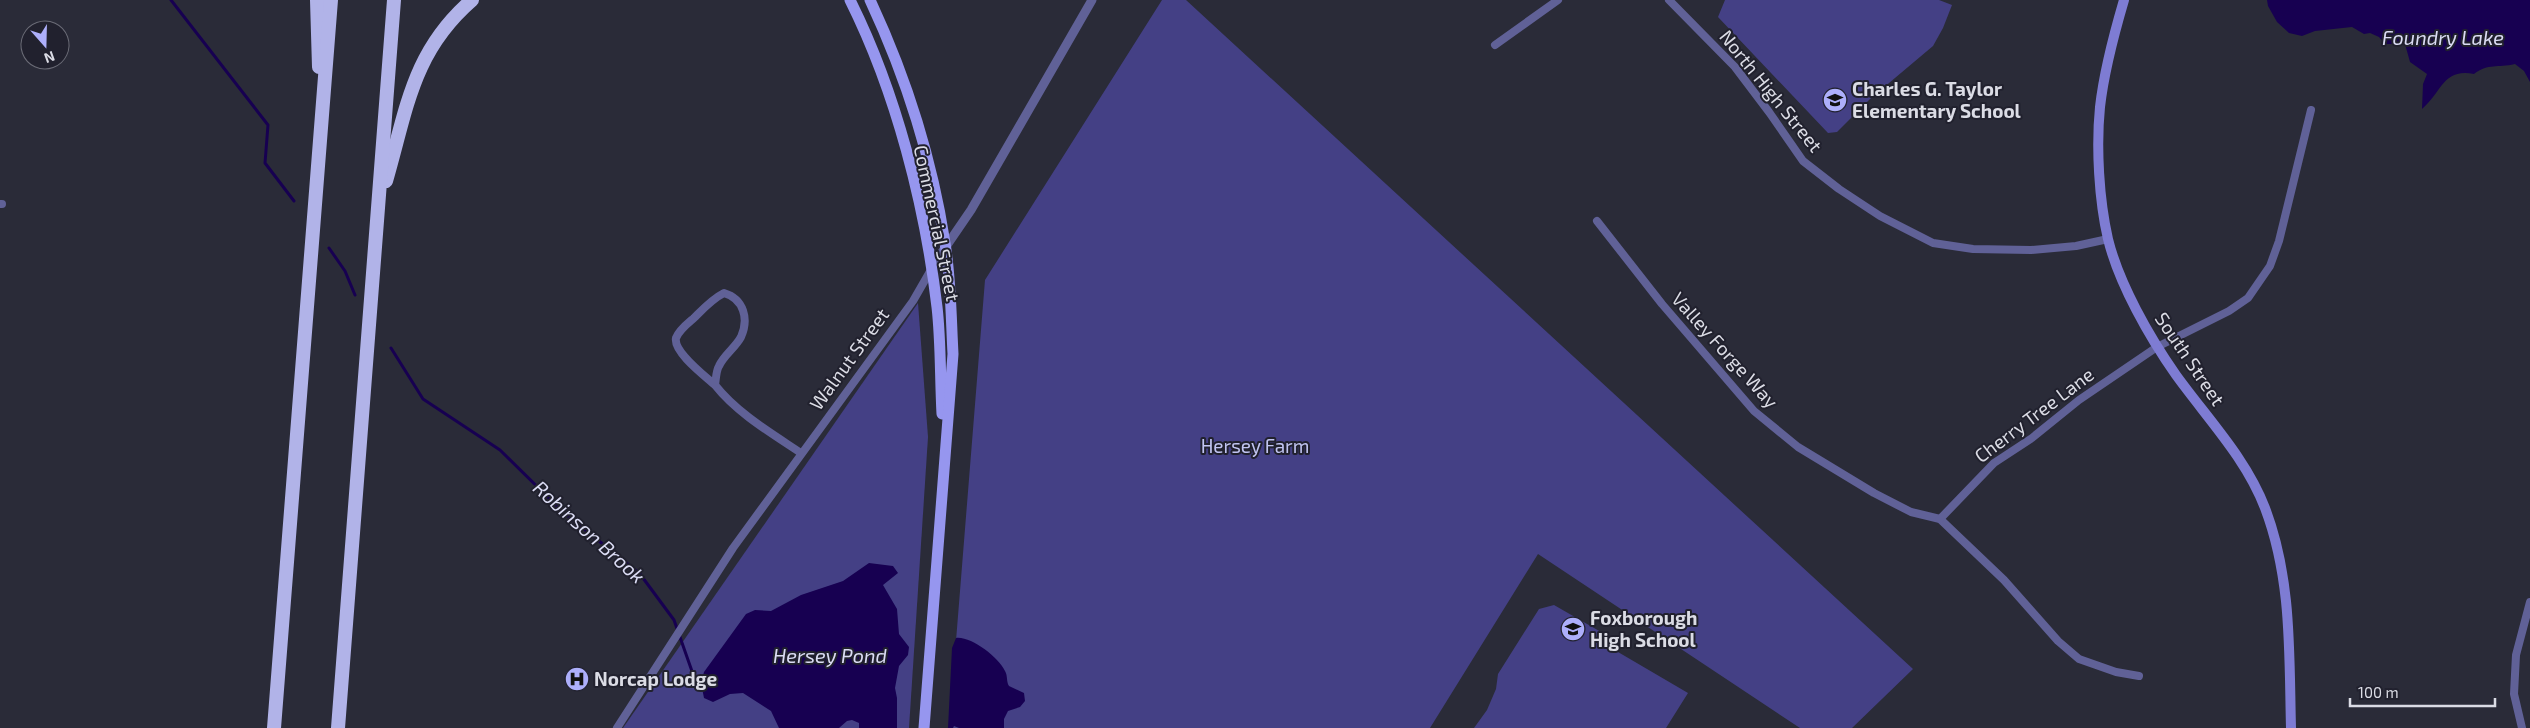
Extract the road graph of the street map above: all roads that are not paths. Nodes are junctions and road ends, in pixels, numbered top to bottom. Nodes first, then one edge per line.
1 (317, 0) edge
2 (331, 0) edge
3 (394, 0) edge
4 (472, 0) edge
5 (850, 0) edge
6 (870, 0) edge
7 (1092, 0) edge
8 (1558, 0) edge
9 (1669, 0) edge
10 (2124, 0) edge
11 (1495, 45) dead end
12 (2311, 110) dead end
13 (322, 116) junction
14 (378, 208) junction
15 (1597, 221) dead end
16 (2108, 239) junction
17 (946, 245) junction
18 (932, 267) junction
19 (2157, 347) junction
20 (715, 385) junction
21 (801, 453) junction
22 (944, 463) junction
23 (1940, 519) junction
24 (2530, 602) edge
25 (2139, 676) dead end
26 (274, 728) edge
27 (338, 728) edge
28 (617, 728) edge
29 (924, 728) edge
30 (2291, 728) edge
31 (2522, 728) edge

1 - 13 highway
2 - 13 highway
3 - 14 highway
4 - 14 highway
5 - 18 main road, Commercial Street
6 - 17 main road, Commercial Street
7 - 17 street, Walnut Street
8 - 11 street
9 - 16 street, North High Street
10 - 16 main road, South Street
12 - 19 street, Cherry Tree Lane
13 - 26 highway
14 - 27 highway
15 - 23 street, Valley Forge Way
16 - 19 main road, South Street
17 - 18 street, Walnut Street
17 - 22 main road, Commercial Street
18 - 21 street, Walnut Street
18 - 22 main road, Commercial Street
19 - 23 street, Cherry Tree Lane
19 - 30 main road, South Street
20 - 20 street
20 - 21 street
21 - 28 street, Walnut Street
22 - 29 main road, Commercial Street
23 - 25 street, Valley Forge Way
24 - 31 street

